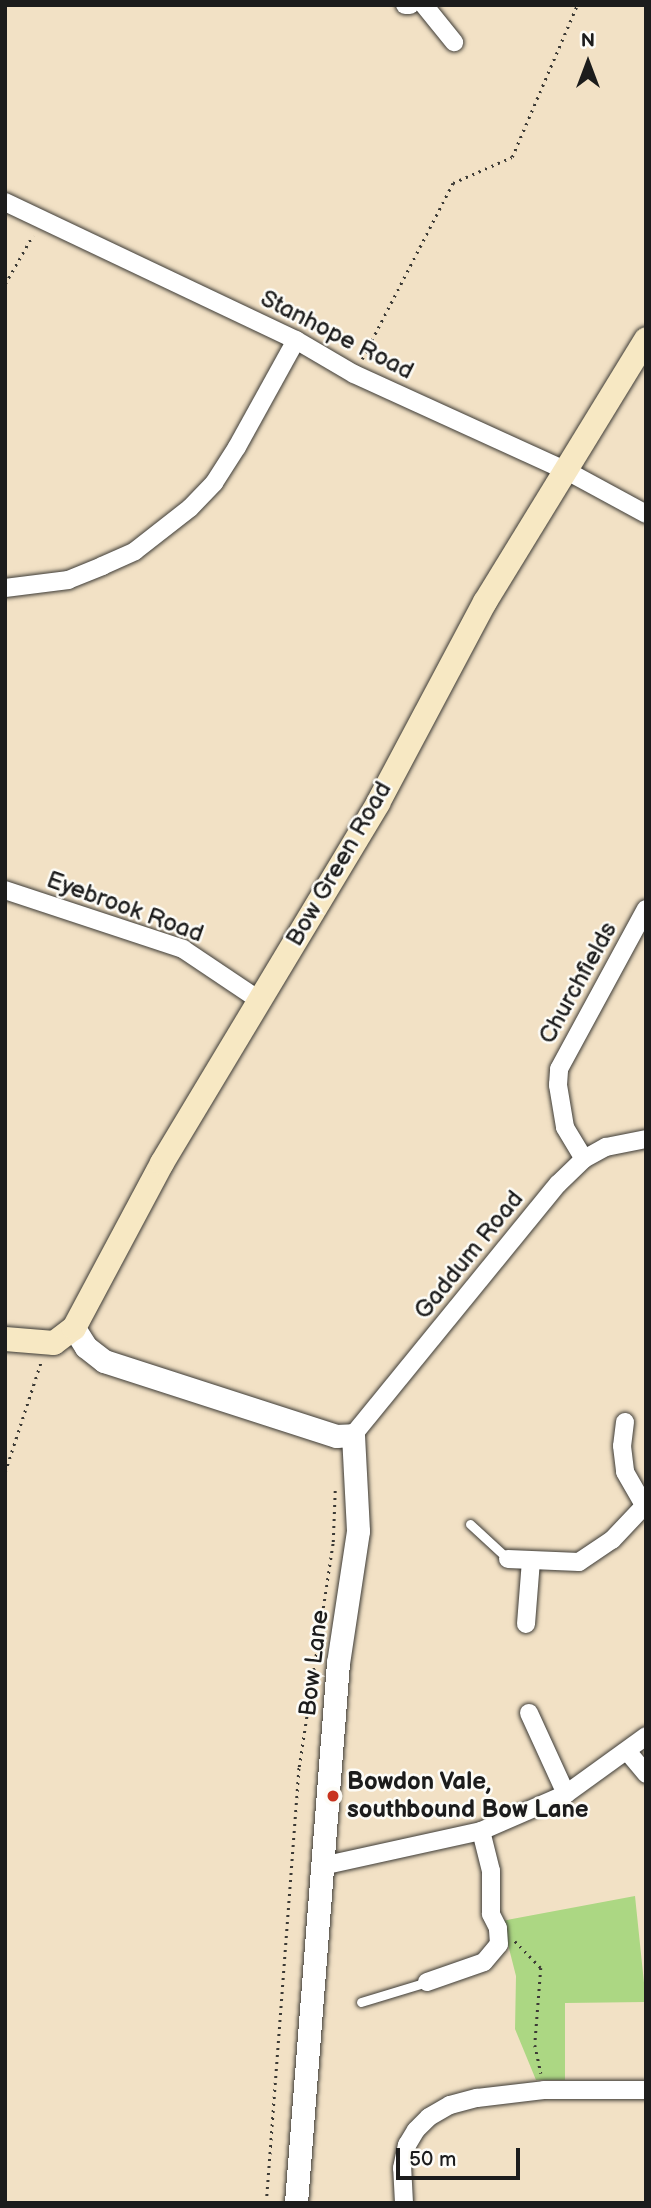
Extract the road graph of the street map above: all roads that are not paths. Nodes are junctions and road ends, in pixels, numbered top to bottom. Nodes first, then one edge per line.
1 (424, 5) edge
2 (454, 42) dead end
3 (5, 202) edge
4 (646, 339) edge
5 (296, 340) junction
6 (565, 470) junction
7 (646, 514) edge
8 (5, 588) edge
9 (5, 890) edge
10 (646, 909) edge
11 (259, 1000) junction
12 (646, 1139) edge
13 (584, 1159) junction
14 (74, 1328) junction
15 (5, 1339) edge
16 (625, 1422) dead end
17 (353, 1435) junction
18 (645, 1505) edge
19 (470, 1524) dead end
20 (508, 1559) joint
21 (531, 1561) junction
22 (526, 1624) dead end
23 (529, 1713) dead end
24 (646, 1736) edge
25 (627, 1751) junction
26 (646, 1774) edge
27 (566, 1794) junction
28 (481, 1831) junction
29 (321, 1866) junction
30 (427, 1982) joint
31 (360, 2003) dead end
32 (646, 2090) edge
33 (296, 2203) edge
34 (404, 2203) edge

1 - 2 street
3 - 5 street, Stanhope Road
4 - 6 main road, Bow Green Road
5 - 6 street, Stanhope Road
5 - 8 street
6 - 7 street, Stanhope Road
6 - 11 main road, Bow Green Road
9 - 11 street, Eyebrook Road
10 - 13 street, Churchfields
11 - 14 main road, Bow Green Road
12 - 13 street, Gaddum Road
13 - 17 street, Gaddum Road
14 - 15 main road
14 - 17 street
16 - 18 street
17 - 29 street, Bow Lane
18 - 21 street
19 - 20 lane
20 - 21 street
21 - 22 street
23 - 27 street
24 - 25 street
25 - 26 street
25 - 27 street
27 - 28 street
28 - 29 street
28 - 30 street
29 - 33 street, Bow Lane
30 - 31 lane
32 - 34 street

